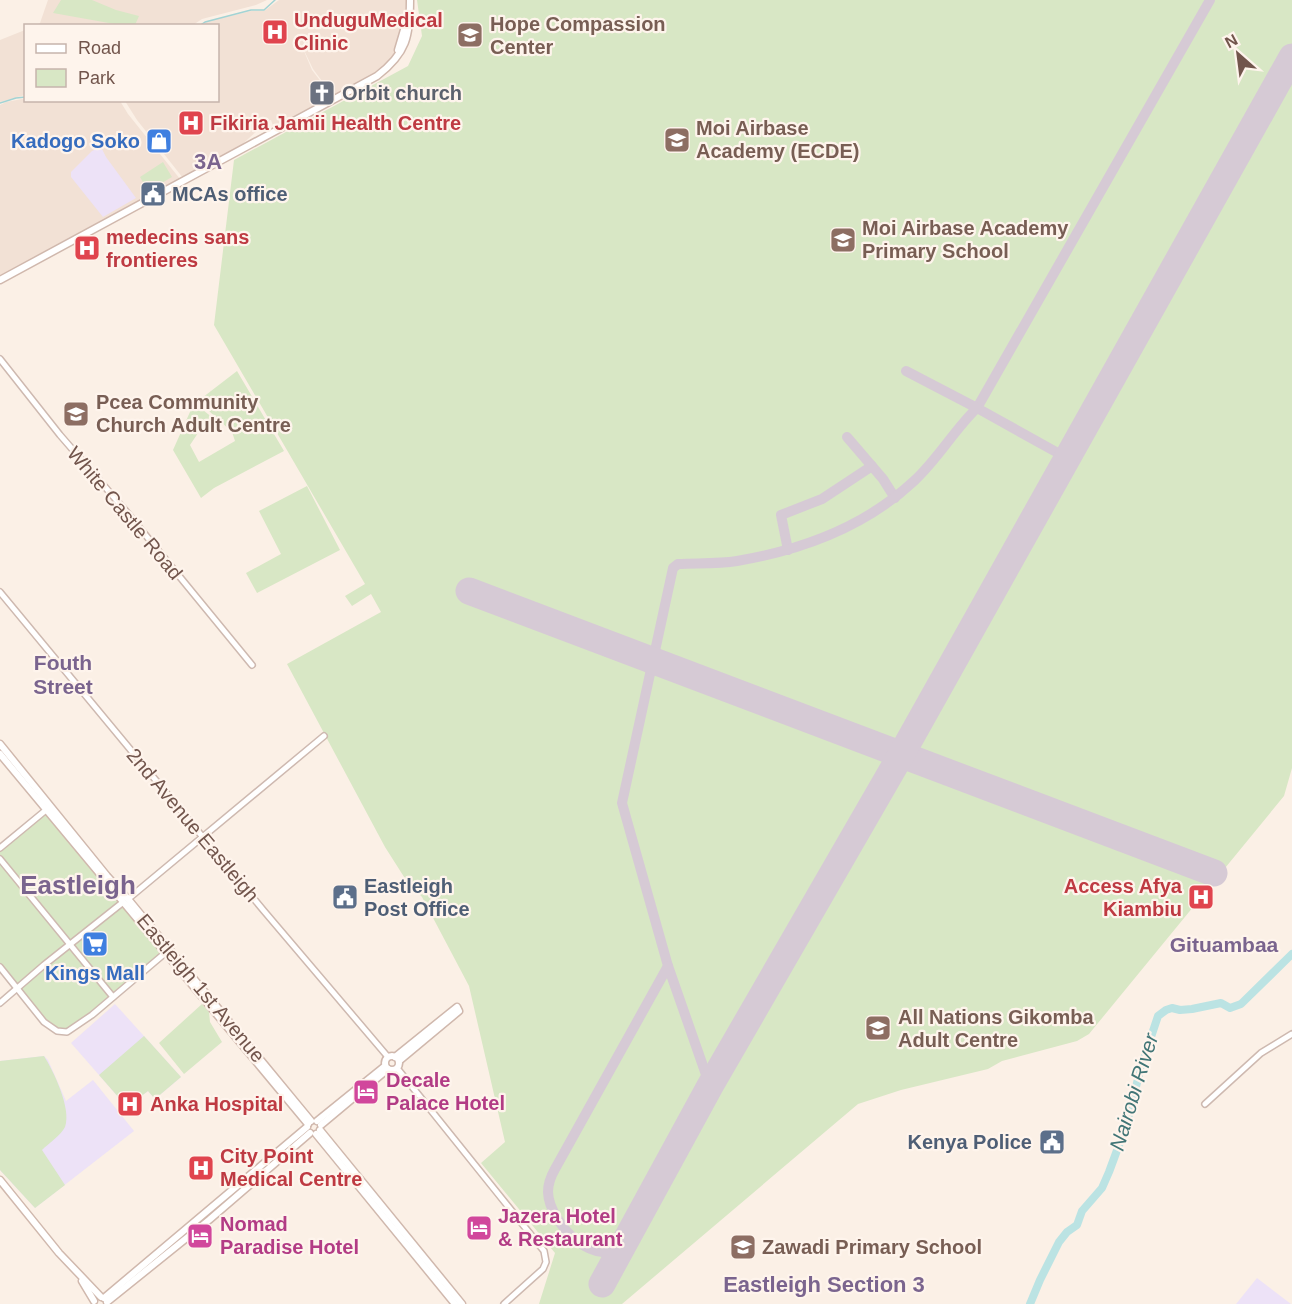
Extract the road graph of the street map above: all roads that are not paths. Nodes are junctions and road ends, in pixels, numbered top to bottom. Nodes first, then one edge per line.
1 (410, 1) edge
2 (0, 280) edge
3 (0, 359) edge
4 (0, 592) edge
5 (252, 665) dead end
6 (324, 736) dead end
7 (0, 744) edge
8 (0, 754) edge
9 (45, 810) junction
10 (203, 837) junction
11 (0, 848) edge
12 (0, 859) edge
13 (125, 901) junction
14 (70, 944) junction
15 (164, 954) junction
16 (0, 967) edge
17 (17, 988) junction
18 (113, 997) junction
19 (0, 1003) edge
20 (1292, 1034) edge
21 (395, 1061) junction
22 (387, 1067) junction
23 (1205, 1104) dead end
24 (314, 1127) junction
25 (0, 1180) edge
26 (75, 1271) junction
27 (105, 1300) edge
28 (94, 1303) edge
29 (455, 1304) edge
30 (462, 1304) edge
31 (504, 1304) edge

1 - 2 main road
3 - 5 street, White Castle Road
4 - 10 street, 2nd Avenue Eastleigh
6 - 10 street
7 - 13 main road, Eastleigh 1st Avenue
8 - 9 main road, Eastleigh 1st Avenue
9 - 11 street
9 - 13 main road, Eastleigh 1st Avenue
10 - 13 street
10 - 21 street, 2nd Avenue Eastleigh
12 - 14 street
13 - 14 street
13 - 15 main road, Eastleigh 1st Avenue
13 - 24 main road, Eastleigh 1st Avenue
14 - 17 street
14 - 18 street
15 - 18 street
15 - 24 main road, Eastleigh 1st Avenue
16 - 17 street
17 - 18 street
17 - 19 street
20 - 23 street
21 - 21 main road
21 - 22 main road
21 - 22 main road
21 - 31 street, 2nd Avenue Eastleigh
22 - 24 main road
24 - 27 main road
24 - 29 main road
24 - 30 main road
25 - 26 main road
26 - 27 main road
26 - 28 main road
27 - 28 main road

